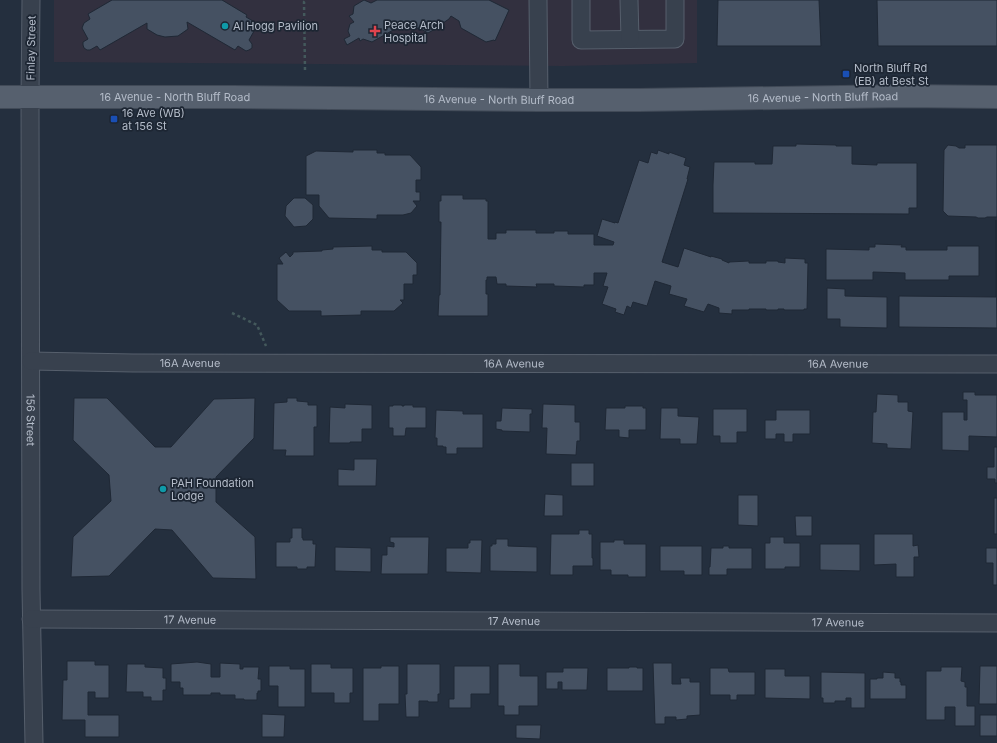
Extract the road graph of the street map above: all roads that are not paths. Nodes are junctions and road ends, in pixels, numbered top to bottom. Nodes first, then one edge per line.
1 (31, 0) edge
2 (538, 0) edge
3 (581, 0) edge
4 (629, 0) edge
5 (675, 0) edge
6 (630, 39) junction
7 (0, 97) edge
8 (30, 97) junction
9 (997, 97) edge
10 (539, 100) junction
11 (31, 361) junction
12 (997, 364) edge
13 (32, 620) junction
14 (997, 623) edge
15 (34, 743) edge

1 - 8 street, Finlay Street
2 - 10 street
3 - 6 street
4 - 6 street
5 - 6 street
7 - 8 main road, 16 Avenue - North Bluff Road
8 - 10 main road, 16 Avenue - North Bluff Road
8 - 11 street, 156 Street
9 - 10 main road, 16 Avenue - North Bluff Road
11 - 12 street, 16A Avenue
11 - 13 street, 156 Street
13 - 14 street, 17 Avenue
13 - 15 street, 156 Street

